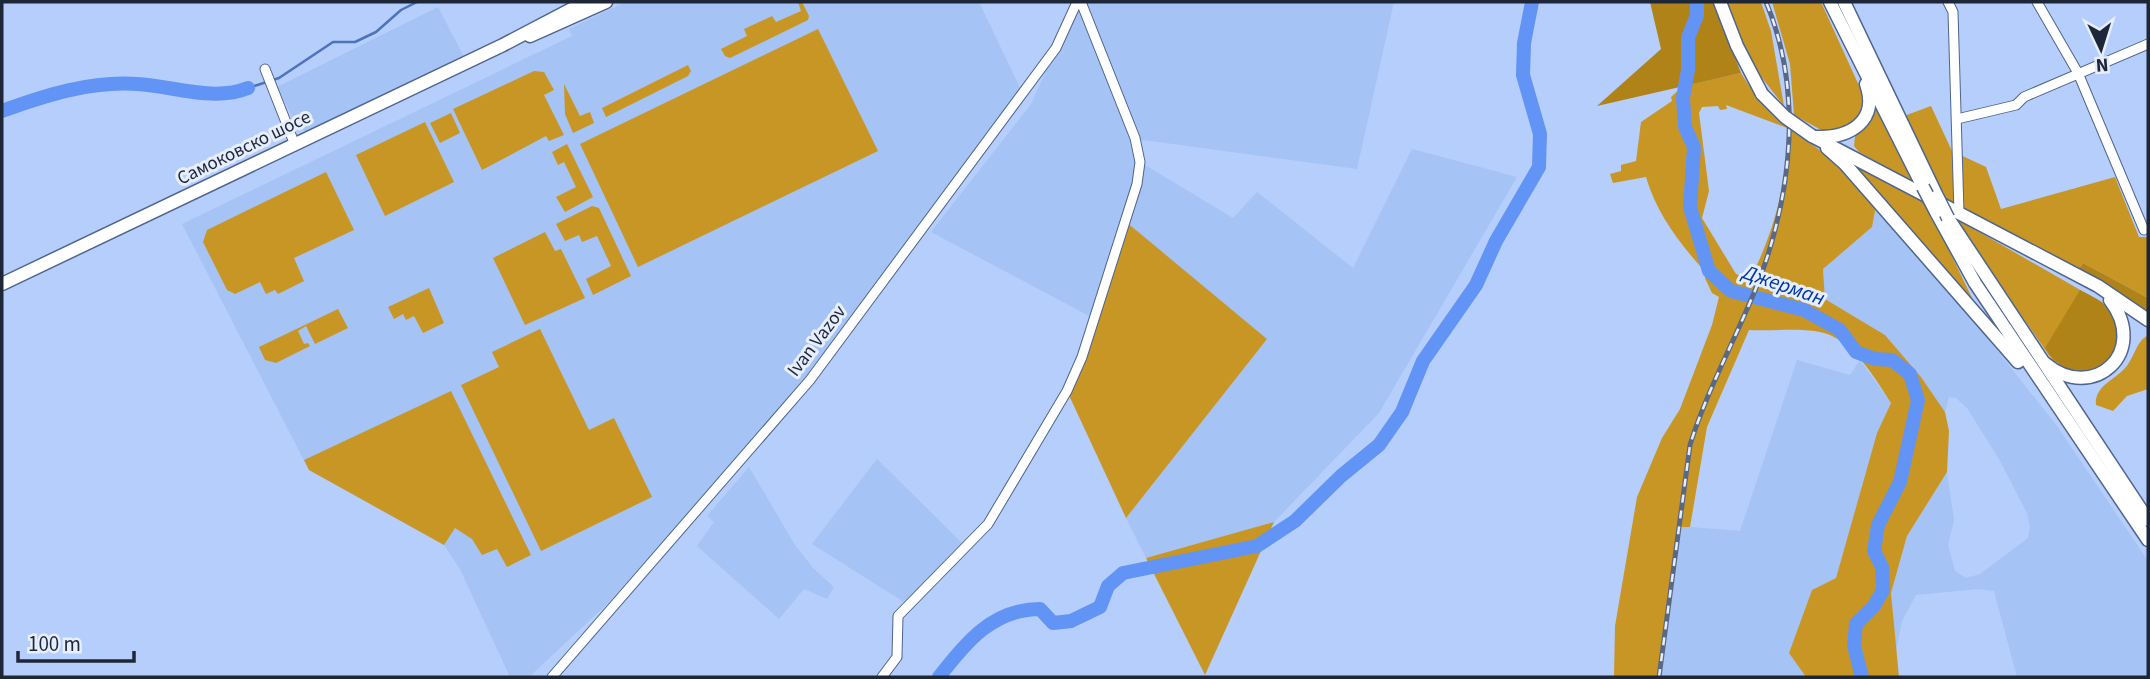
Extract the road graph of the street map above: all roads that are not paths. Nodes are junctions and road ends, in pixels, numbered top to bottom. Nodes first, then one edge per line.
1 (585, 2) edge
2 (606, 2) edge
3 (1079, 2) edge
4 (1720, 2) edge
5 (1830, 2) edge
6 (1844, 2) edge
7 (1948, 2) edge
8 (2037, 2) edge
9 (2148, 44) edge
10 (503, 45) junction
11 (1853, 48) junction
12 (266, 73) dead end
13 (2077, 73) junction
14 (1957, 119) junction
15 (1853, 131) junction
16 (1813, 136) junction
17 (295, 145) junction
18 (1854, 156) junction
19 (1948, 214) junction
20 (2144, 229) dead end
21 (1969, 273) junction
22 (2, 284) edge
23 (2098, 286) junction
24 (2148, 320) edge
25 (2038, 356) junction
26 (2019, 363) junction
27 (2148, 520) edge
28 (2148, 540) edge
29 (2148, 553) edge
30 (552, 677) edge
31 (882, 677) edge

1 - 10 main road, Самоковско шосе
2 - 10 main road, Самоковско шосе
3 - 30 street, Ivan Vazov
3 - 31 street
4 - 16 main road, bridge
5 - 11 main road
6 - 19 main road, bridge
7 - 14 street
8 - 13 street
9 - 13 street
10 - 17 main road, Самоковско шосе
11 - 15 main road
11 - 19 main road, bridge
12 - 17 street
13 - 14 street
13 - 20 street
14 - 19 street
15 - 16 main road
15 - 18 main road
16 - 18 main road
16 - 26 main road
17 - 22 main road, Самоковско шосе
18 - 19 main road
19 - 21 main road
19 - 23 main road
19 - 25 main road
21 - 26 main road
21 - 28 main road
23 - 24 main road
23 - 25 main road
25 - 27 main road
26 - 29 main road

